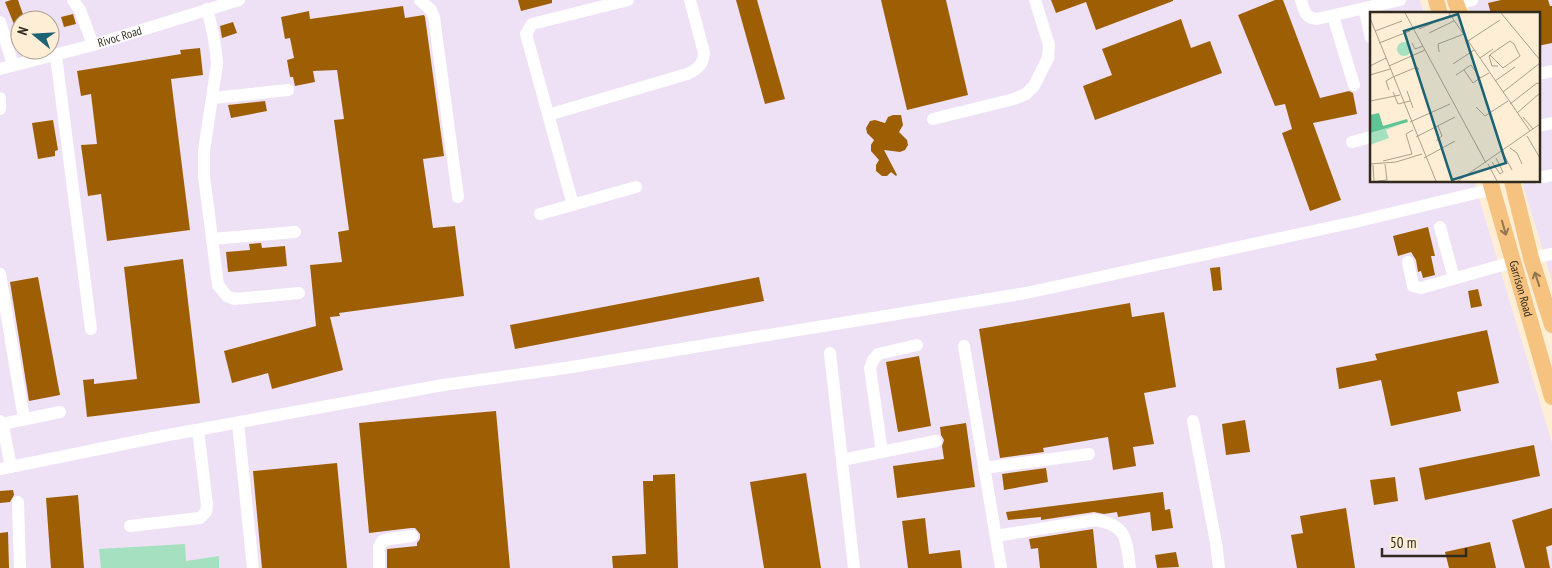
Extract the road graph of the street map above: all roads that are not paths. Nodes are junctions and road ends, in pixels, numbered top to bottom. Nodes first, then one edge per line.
1 (239, 0) edge
2 (420, 0) edge
3 (628, 0) edge
4 (690, 0) edge
5 (1035, 0) edge
6 (1301, 0) edge
7 (78, 3) edge
8 (1394, 5) edge
9 (1364, 8) junction
10 (207, 9) junction
11 (1334, 16) junction
12 (0, 22) edge
13 (1370, 34) edge
14 (93, 45) junction
15 (60, 55) edge
16 (37, 60) edge
17 (57, 60) edge
18 (13, 65) junction
19 (0, 69) edge
20 (1354, 85) dead end
21 (288, 90) dead end
22 (0, 98) edge
23 (213, 98) junction
24 (0, 109) edge
25 (548, 115) junction
26 (933, 119) dead end
27 (1370, 137) edge
28 (1352, 142) dead end
29 (1516, 182) edge
30 (1492, 185) edge
31 (636, 187) dead end
32 (458, 197) dead end
33 (573, 205) junction
34 (540, 214) dead end
35 (1440, 227) dead end
36 (294, 232) dead end
37 (212, 239) junction
38 (1552, 254) edge
39 (1531, 258) junction
40 (1408, 262) dead end
41 (1514, 262) junction
42 (0, 274) edge
43 (1454, 278) junction
44 (299, 294) dead end
45 (1552, 325) edge
46 (91, 329) dead end
47 (917, 345) dead end
48 (964, 346) dead end
49 (830, 353) dead end
50 (1552, 397) edge
51 (60, 412) dead end
52 (24, 419) junction
53 (1193, 421) dead end
54 (1, 423) edge
55 (238, 423) junction
56 (198, 430) junction
57 (936, 441) dead end
58 (882, 452) junction
59 (1089, 454) dead end
60 (842, 460) junction
61 (6, 468) edge
62 (984, 468) junction
63 (18, 502) dead end
64 (130, 526) dead end
65 (412, 536) dead end
66 (996, 536) junction
67 (20, 568) edge
68 (253, 568) edge
69 (379, 568) edge
70 (854, 568) edge
71 (1001, 568) edge
72 (1130, 568) edge
73 (1219, 568) edge

1 - 10 street, Rivoc Road
2 - 32 street
3 - 25 street
4 - 25 street
5 - 26 street
6 - 11 street
7 - 14 street
8 - 9 street
9 - 11 street
9 - 13 street
10 - 14 street, Rivoc Road
10 - 23 street
11 - 20 street
12 - 18 street
14 - 15 street, Rivoc Road
16 - 18 street, Rivoc Road
17 - 46 street
18 - 19 street, Rivoc Road
21 - 23 street
22 - 24 street
23 - 37 street
25 - 33 street
27 - 28 street
29 - 39 main road, Garrison Road
30 -> 41 main road, Garrison Road
30 - 55 street
31 - 33 street
33 - 34 street
35 - 43 street
36 - 37 street
37 - 44 street
38 - 39 street
45 -> 39 main road, Garrison Road
40 - 43 street
41 - 43 street
41 - 50 main road, Garrison Road
42 - 52 street
47 - 58 street
48 - 62 street
49 - 60 street
51 - 52 street
52 - 54 street
53 - 73 street
54 - 61 street
55 - 56 street
55 - 68 street
56 - 61 street
56 - 64 street
57 - 58 street
58 - 60 street
59 - 62 street
60 - 70 street
62 - 66 street
63 - 67 street
65 - 69 street
66 - 71 street
66 - 72 street

